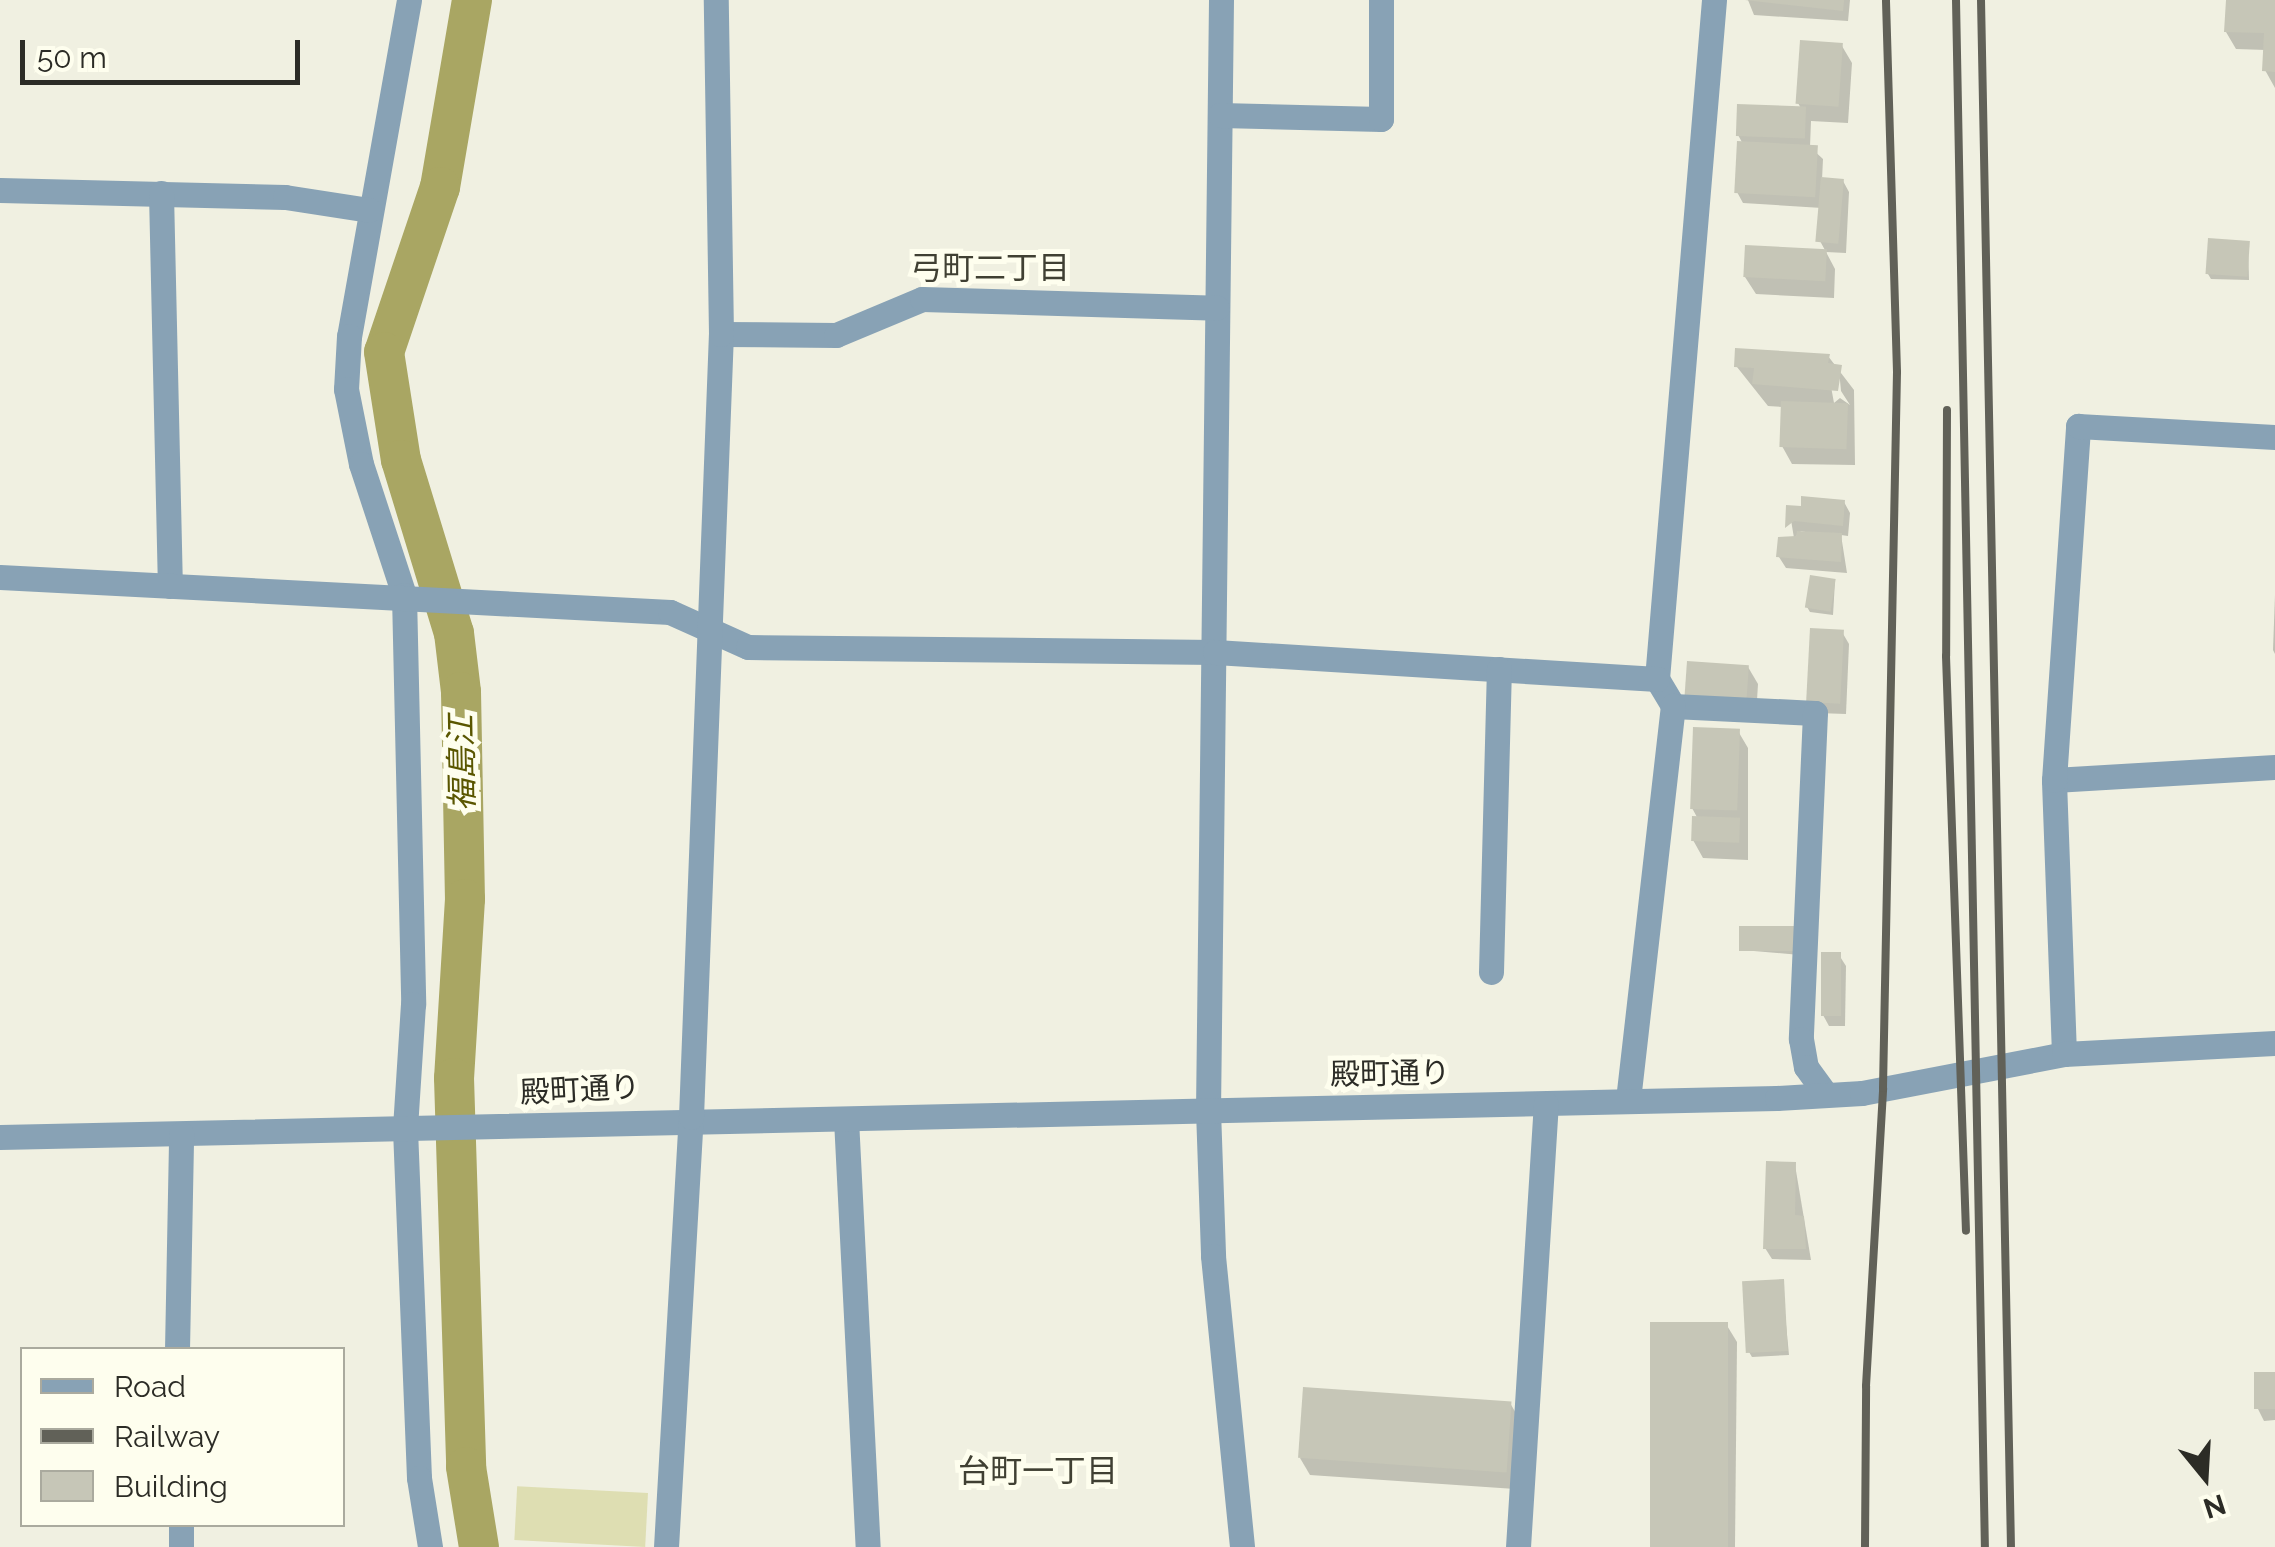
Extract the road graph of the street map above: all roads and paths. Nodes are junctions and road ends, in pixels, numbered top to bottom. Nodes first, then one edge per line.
1 (409, 0) edge
2 (716, 0) edge
3 (1221, 0) edge
4 (1381, 0) edge
5 (1714, 0) edge
6 (1220, 116) junction
7 (0, 190) edge
8 (161, 193) junction
9 (369, 210) junction
10 (1217, 308) junction
11 (722, 334) junction
12 (2275, 437) edge
13 (0, 577) edge
14 (170, 586) junction
15 (412, 594) junction
16 (710, 634) junction
17 (1216, 652) junction
18 (1499, 669) junction
19 (1657, 679) junction
20 (1672, 706) junction
21 (2275, 767) edge
22 (2054, 780) junction
23 (1491, 972) dead end
24 (2275, 1043) edge
25 (2064, 1054) junction
26 (1824, 1092) junction
27 (1628, 1100) junction
28 (1546, 1104) junction
29 (1208, 1110) junction
30 (691, 1117) junction
31 (846, 1119) junction
32 (411, 1129) junction
33 (182, 1134) junction
34 (0, 1136) edge
35 (177, 1347) edge
36 (430, 1547) edge
37 (666, 1547) edge
38 (868, 1547) edge
39 (1242, 1547) edge
40 (1518, 1547) edge

1 - 9 street
2 - 11 street
3 - 6 street
4 - 6 street
5 - 19 street
6 - 10 street
7 - 8 street
8 - 9 street
8 - 14 street
9 - 15 street
10 - 11 street
10 - 17 street
11 - 16 street
12 - 22 street
13 - 14 street
14 - 15 street
15 - 16 street
15 - 32 street
16 - 17 street
16 - 30 street
17 - 18 street
17 - 29 street
18 - 19 street
18 - 23 street
19 - 20 street
20 - 26 street
20 - 27 street
21 - 22 street
22 - 25 street
24 - 25 street, 殿町通り
25 - 26 street, 殿町通り
26 - 27 street, 殿町通り
27 - 28 street, 殿町通り
28 - 29 street, 殿町通り
28 - 40 street
29 - 31 street, 殿町通り
29 - 39 street
30 - 31 street, 殿町通り
30 - 32 street, 殿町通り
30 - 37 street
31 - 38 street
32 - 33 street, 殿町通り
32 - 36 street
33 - 34 street, 殿町通り
33 - 35 street

